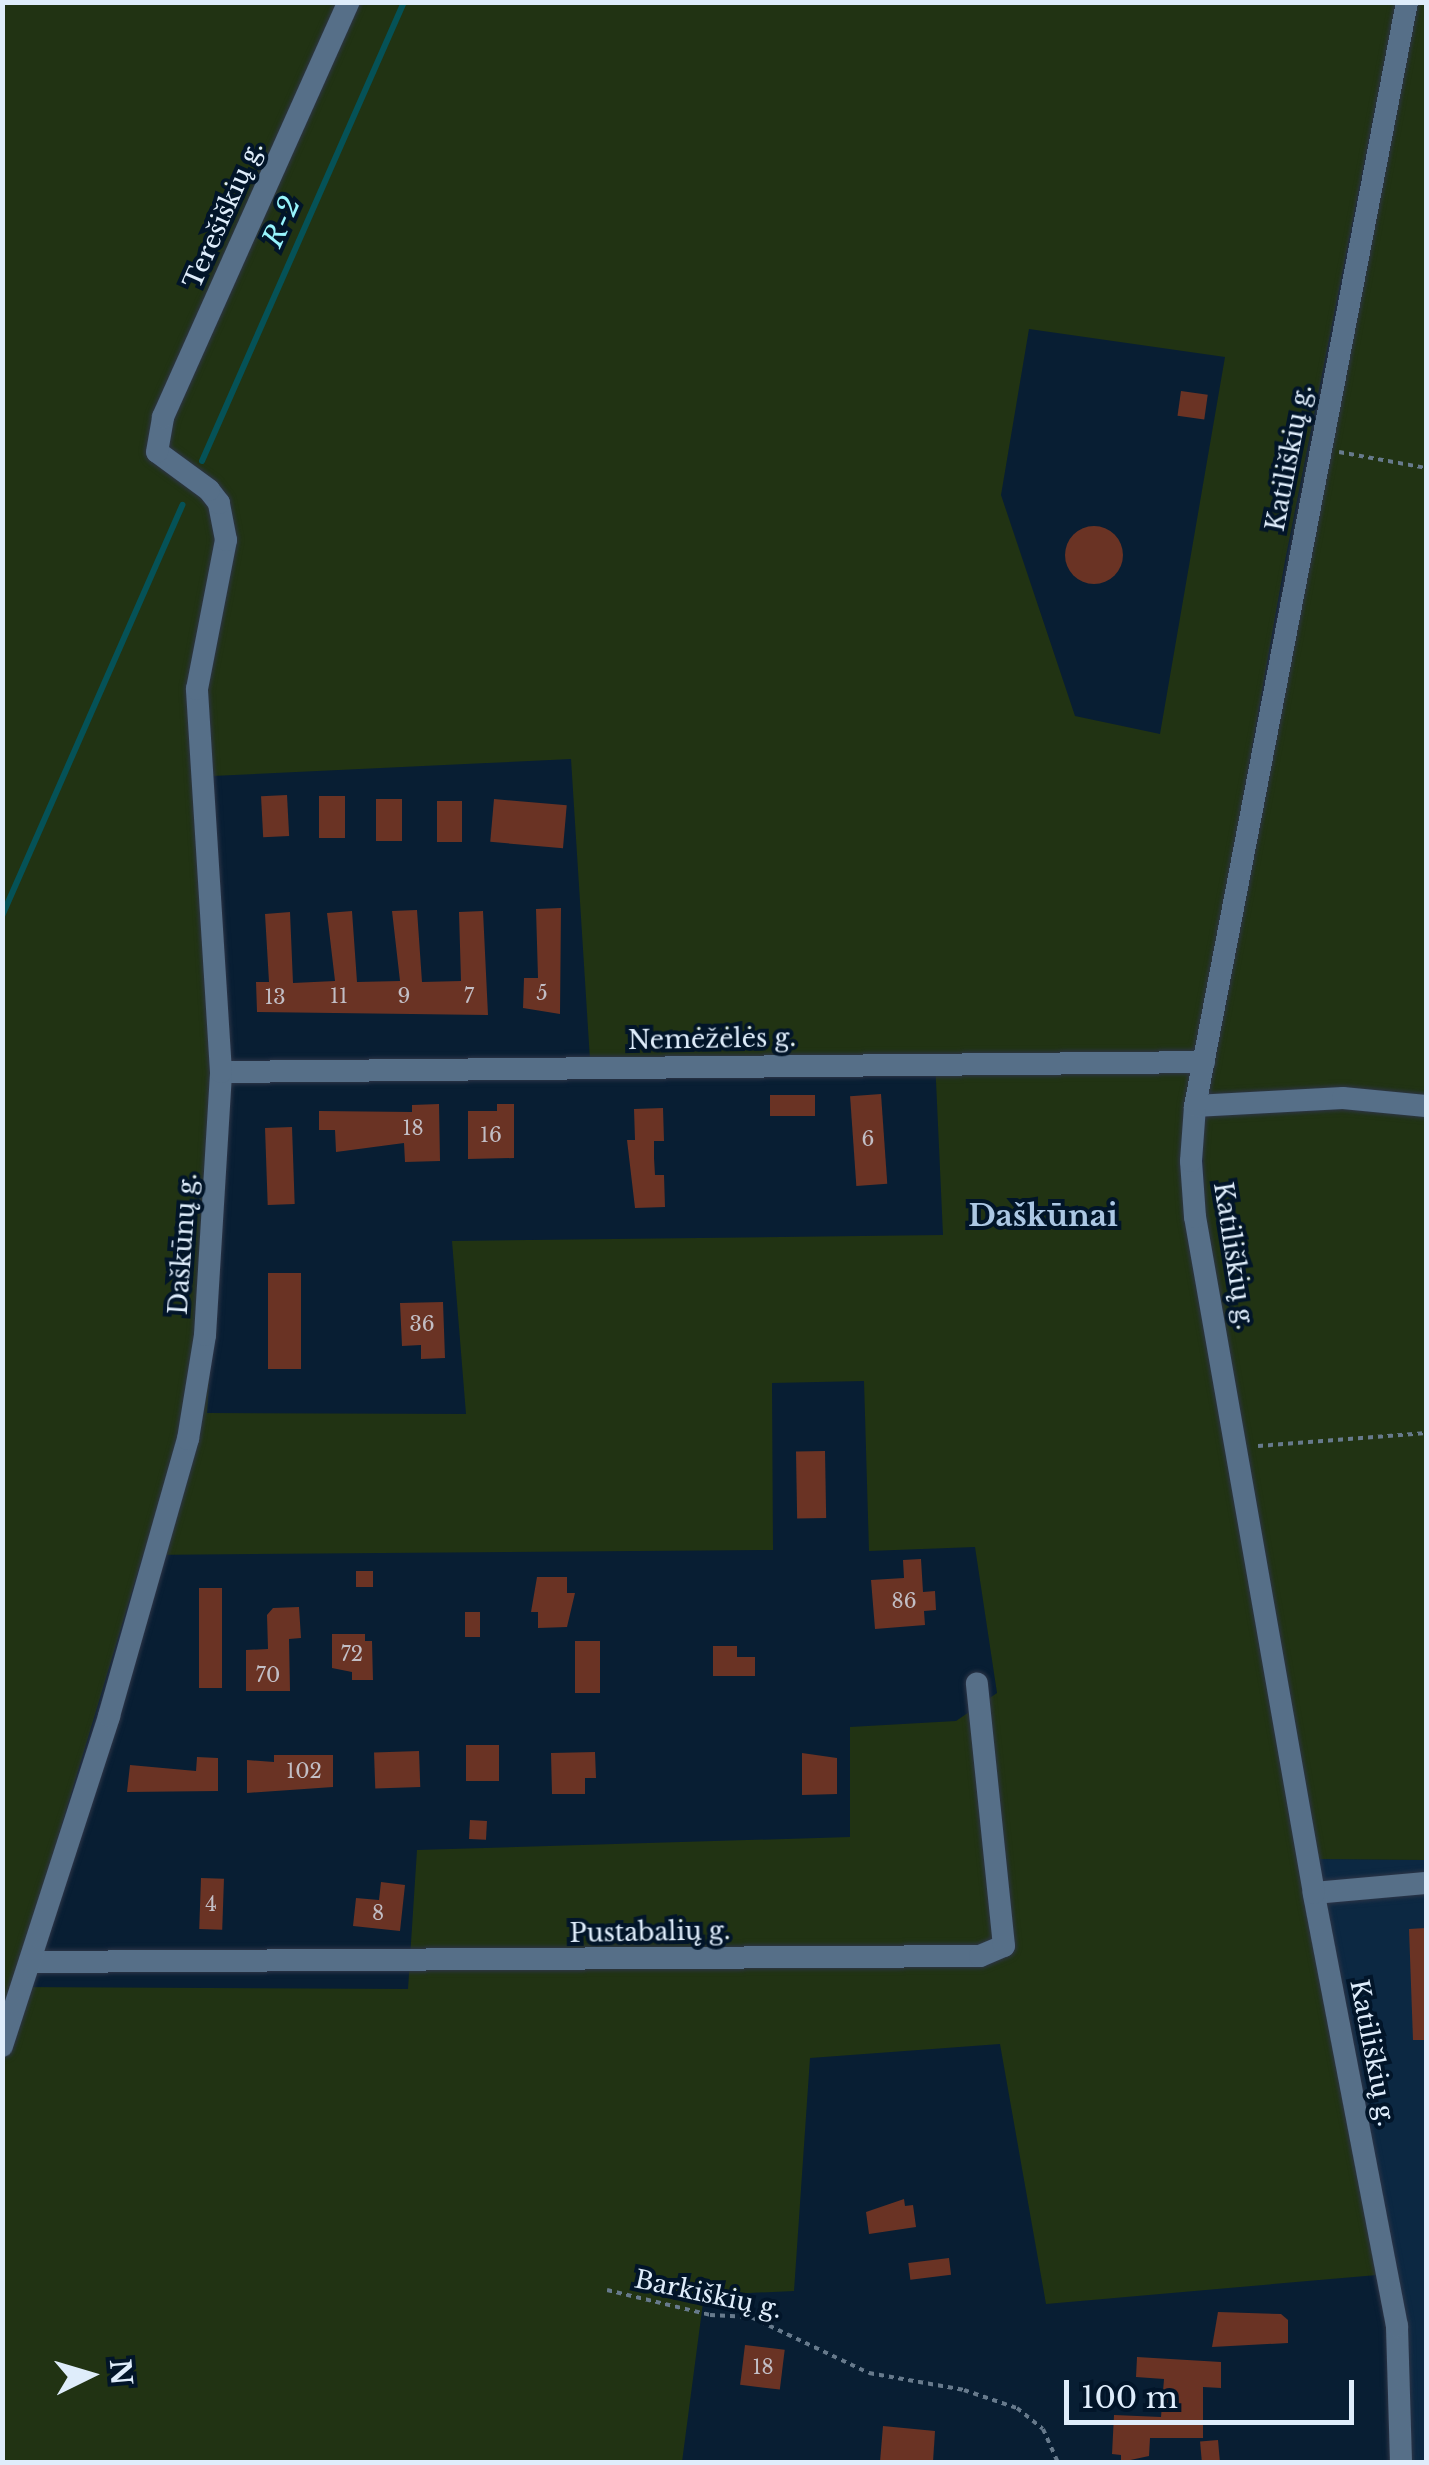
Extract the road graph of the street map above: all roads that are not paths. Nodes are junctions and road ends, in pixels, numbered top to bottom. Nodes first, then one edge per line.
1 (350, 2) edge
2 (1407, 2) edge
3 (157, 452) joint
4 (1204, 1062) junction
5 (221, 1072) junction
6 (1195, 1106) junction
7 (1426, 1106) edge
8 (977, 1683) dead end
9 (1426, 1883) edge
10 (1314, 1894) junction
11 (30, 1962) junction
12 (2, 2046) edge
13 (1401, 2462) edge

1 - 3 street, Terešiškių g.
2 - 4 street, Katiliškių g.
3 - 5 street, Daškūnų g.
4 - 5 street, Nemėžėlės g.
4 - 6 street, Katiliškių g.
5 - 11 street, Daškūnų g.
6 - 7 street
6 - 10 street, Katiliškių g.
8 - 11 street, Pustabalių g.
9 - 10 street
10 - 13 street, Katiliškių g.
11 - 12 street, Daškūnų g.

